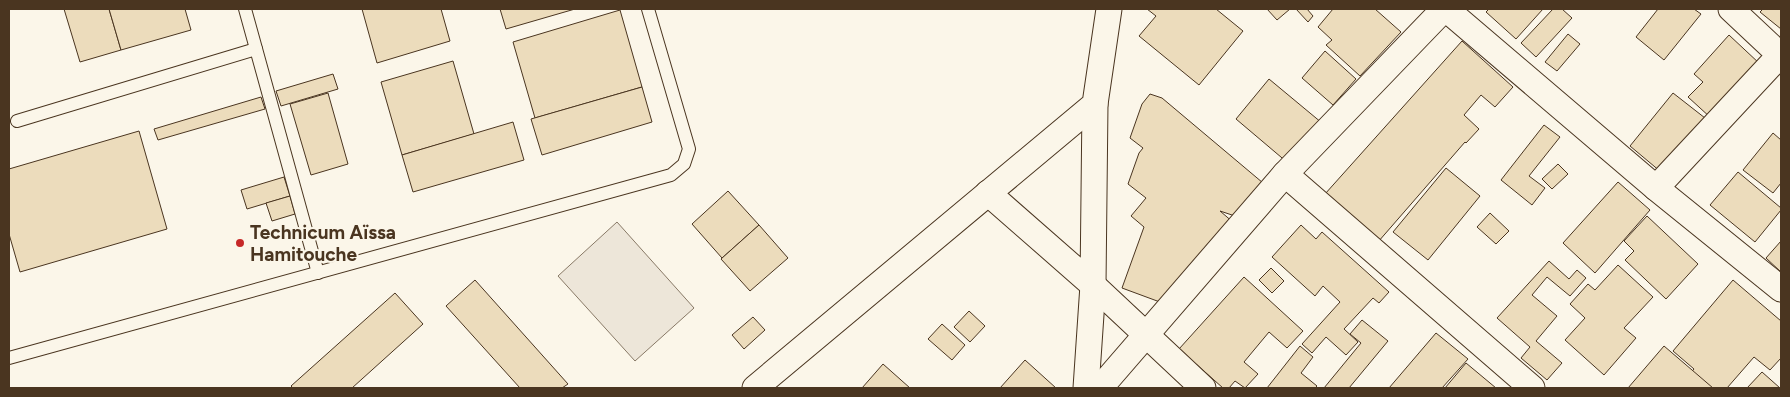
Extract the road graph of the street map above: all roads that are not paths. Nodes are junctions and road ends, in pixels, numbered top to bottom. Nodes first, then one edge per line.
1 (245, 9) edge
2 (648, 9) edge
3 (1109, 9) edge
4 (1445, 9) edge
5 (1731, 9) edge
6 (256, 49) junction
7 (1781, 54) edge
8 (1095, 104) junction
9 (17, 121) dead end
10 (1285, 174) junction
11 (1656, 188) junction
12 (988, 193) junction
13 (318, 273) junction
14 (1093, 285) junction
15 (1781, 289) edge
16 (1146, 336) junction
17 (9, 358) edge
18 (755, 388) edge
19 (1086, 388) edge
20 (1100, 388) edge
21 (1203, 388) edge
22 (1532, 388) edge

1 - 6 lane
2 - 13 lane
3 - 8 street
4 - 10 street
4 - 11 street
5 - 7 street
6 - 9 lane
6 - 13 lane
7 - 11 street
8 - 12 street
8 - 14 street
10 - 16 street
10 - 22 street
11 - 15 street
12 - 14 street
12 - 18 street
13 - 17 lane
14 - 16 street
14 - 19 street
16 - 20 street
16 - 21 street

